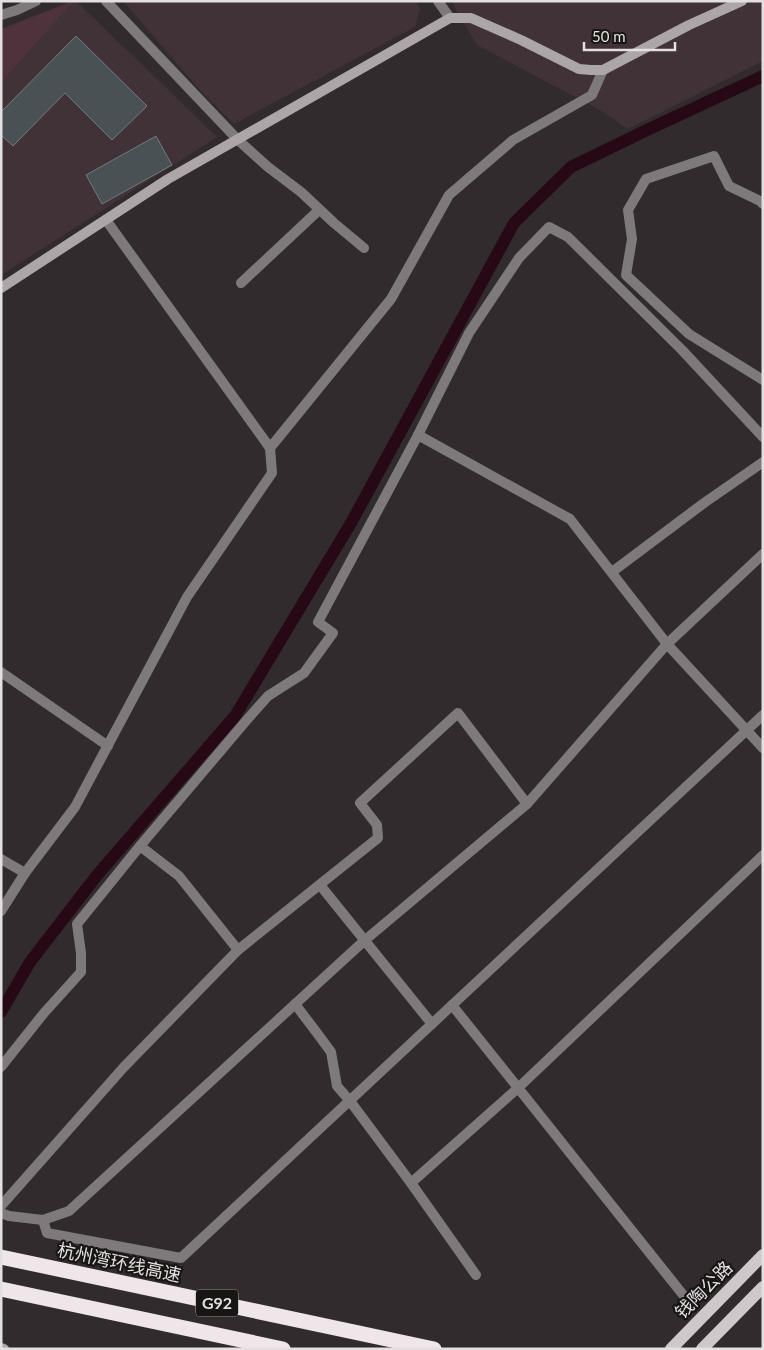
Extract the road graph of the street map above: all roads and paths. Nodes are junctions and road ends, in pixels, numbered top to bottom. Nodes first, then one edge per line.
1 (36, 1) edge
2 (106, 1) edge
3 (438, 1) edge
4 (742, 1) edge
5 (1, 15) edge
6 (450, 18) junction
7 (603, 70) junction
8 (238, 140) junction
9 (763, 204) edge
10 (319, 210) junction
11 (106, 220) junction
12 (364, 248) dead end
13 (241, 283) dead end
14 (1, 288) edge
15 (763, 380) edge
16 (418, 435) junction
17 (763, 437) edge
18 (270, 448) junction
19 (763, 462) edge
20 (763, 554) edge
21 (612, 572) junction
22 (667, 644) junction
23 (1, 672) edge
24 (763, 715) edge
25 (746, 730) junction
26 (108, 746) junction
27 (763, 748) edge
28 (527, 804) junction
29 (140, 846) junction
30 (763, 855) edge
31 (1, 859) edge
32 (25, 873) junction
33 (320, 885) junction
34 (1, 911) edge
35 (364, 941) junction
36 (238, 950) junction
37 (296, 1004) junction
38 (452, 1005) junction
39 (432, 1024) junction
40 (1, 1067) edge
41 (518, 1088) junction
42 (350, 1101) junction
43 (411, 1183) junction
44 (1, 1206) edge
45 (1, 1213) edge
46 (43, 1220) junction
47 (763, 1255) edge
48 (1, 1257) edge
49 (476, 1275) dead end
50 (763, 1287) edge
51 (1, 1289) edge
52 (688, 1301) dead end
53 (283, 1349) edge
54 (434, 1349) edge
55 (671, 1349) edge
56 (702, 1349) edge

1 - 5 street
2 - 8 street
3 - 6 street
4 - 7 main road
6 - 7 main road
6 - 8 main road
7 - 18 street
8 - 10 street
8 - 11 main road
9 - 15 street
10 - 12 street
10 - 13 street
11 - 14 main road
11 - 18 street
16 - 17 street
16 - 21 street
16 - 29 street
18 - 26 street
19 - 21 street
20 - 22 street
21 - 22 street
22 - 25 street
22 - 28 street
23 - 26 street
24 - 25 street
25 - 27 street
25 - 38 street
26 - 32 street
28 - 33 street
28 - 35 street
29 - 36 street
29 - 40 street
30 - 41 street
31 - 32 street
32 - 34 street
33 - 35 street
33 - 36 street
35 - 37 street
35 - 39 street
36 - 44 street
37 - 42 street
37 - 46 street
38 - 39 street
38 - 41 street
39 - 42 street
41 - 43 street
41 - 52 street
42 - 43 street
42 - 46 street
43 - 49 street
45 - 46 street
47 - 55 main road, 钱陶公路
48 - 54 highway, 杭州湾环线高速 / G92
50 - 56 main road
51 - 53 highway, G92

